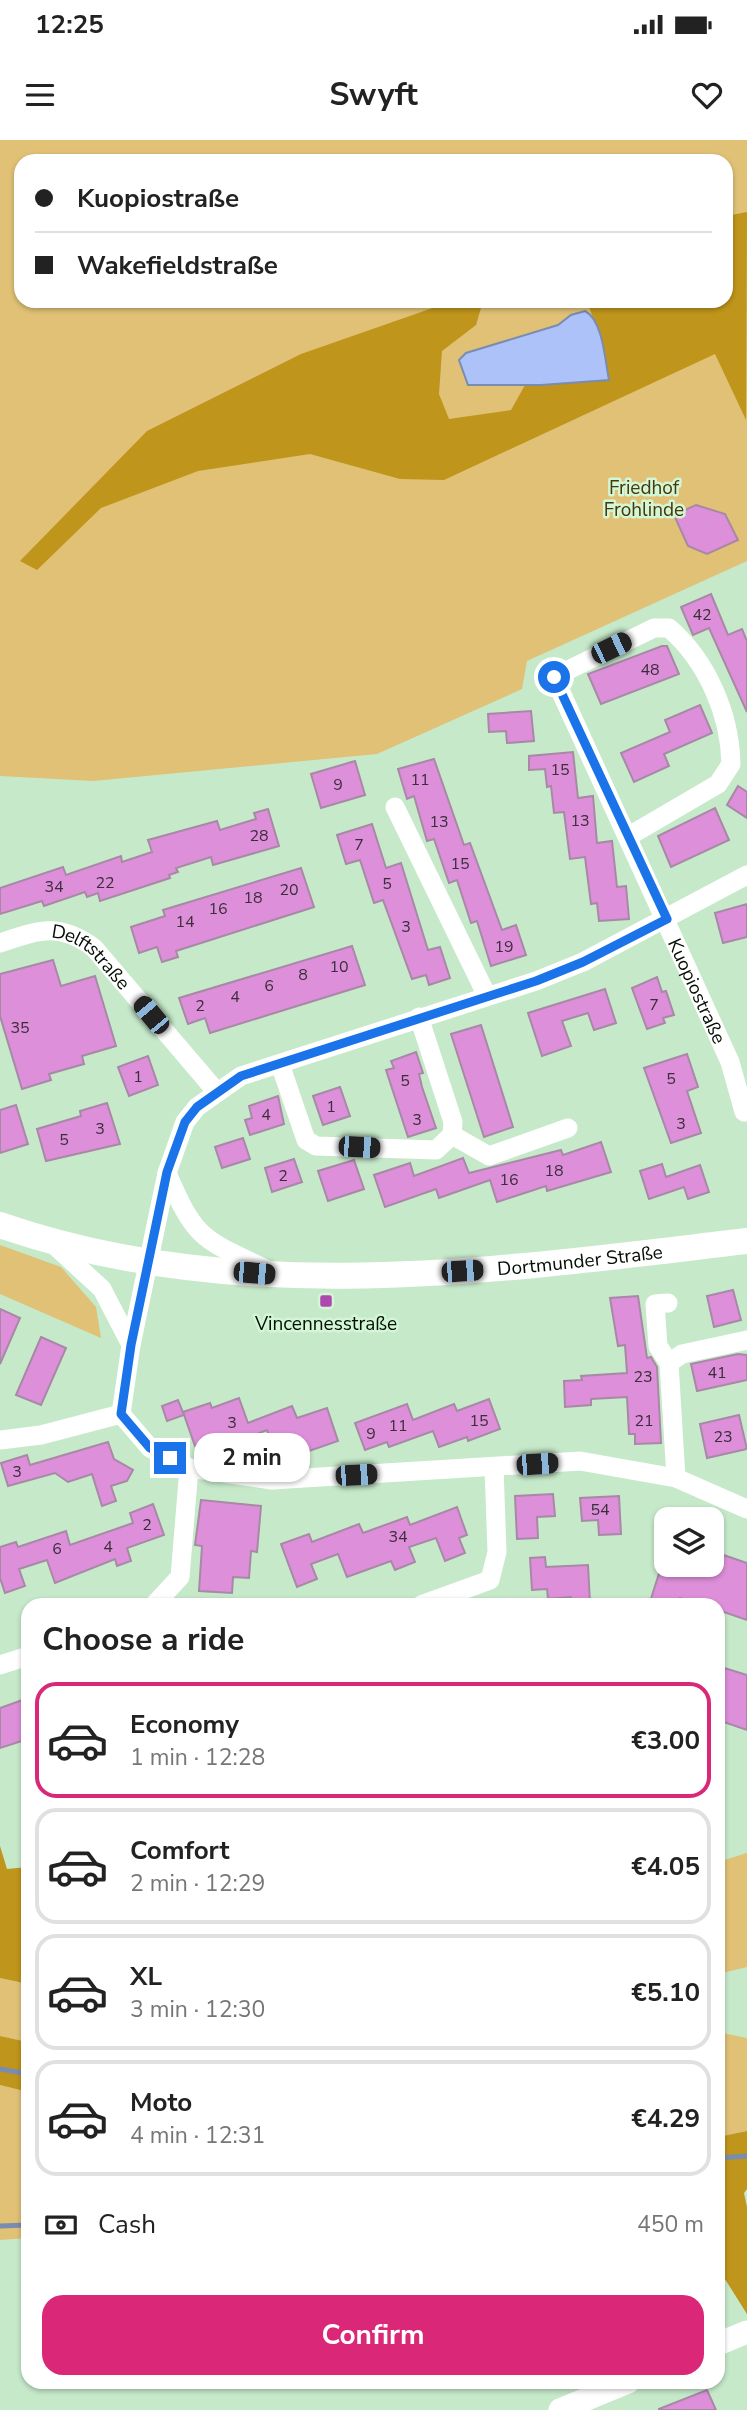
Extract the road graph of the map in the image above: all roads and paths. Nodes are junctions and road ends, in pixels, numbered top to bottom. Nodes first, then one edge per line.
1 (395, 807) dead end
2 (629, 835) junction
3 (747, 875) edge
4 (667, 919) junction
5 (0, 943) edge
6 (487, 996) junction
7 (419, 1017) junction
8 (280, 1064) junction
9 (216, 1091) junction
10 (744, 1112) dead end
11 (568, 1128) dead end
12 (452, 1135) junction
13 (167, 1172) junction
14 (0, 1225) edge
15 (747, 1241) edge
16 (52, 1243) junction
17 (149, 1261) junction
18 (278, 1275) junction
19 (668, 1303) dead end
20 (747, 1340) edge
21 (131, 1345) junction
22 (669, 1363) junction
23 (121, 1414) junction
24 (0, 1440) edge
25 (494, 1467) junction
26 (189, 1468) junction
27 (676, 1478) junction
28 (747, 1510) edge
29 (160, 1598) edge
30 (440, 1598) edge
31 (21, 1658) edge
32 (0, 1665) edge
33 (747, 2332) edge
34 (725, 2341) edge
35 (611, 2389) edge
36 (560, 2410) edge

1 - 6 street
2 - 2 street, Kuopiostraße
2 - 4 street, Kuopiostraße
3 - 4 street
4 - 6 street
4 - 10 street, Kuopiostraße
5 - 9 street, Delftstraße
6 - 7 street
7 - 8 street
7 - 12 street
8 - 9 street
8 - 12 street
9 - 13 street
11 - 12 street
13 - 17 street
13 - 18 street
14 - 16 main road, Dortmunder Straße
15 - 18 main road, Dortmunder Straße
16 - 17 main road, Dortmunder Straße
16 - 21 street
17 - 18 main road, Dortmunder Straße
17 - 21 street
19 - 22 street
20 - 22 street
21 - 23 street
22 - 27 street
23 - 24 street
23 - 26 street
25 - 26 street
25 - 27 street
25 - 30 street
26 - 29 street
27 - 28 street
31 - 32 street
33 - 34 street
35 - 36 street

